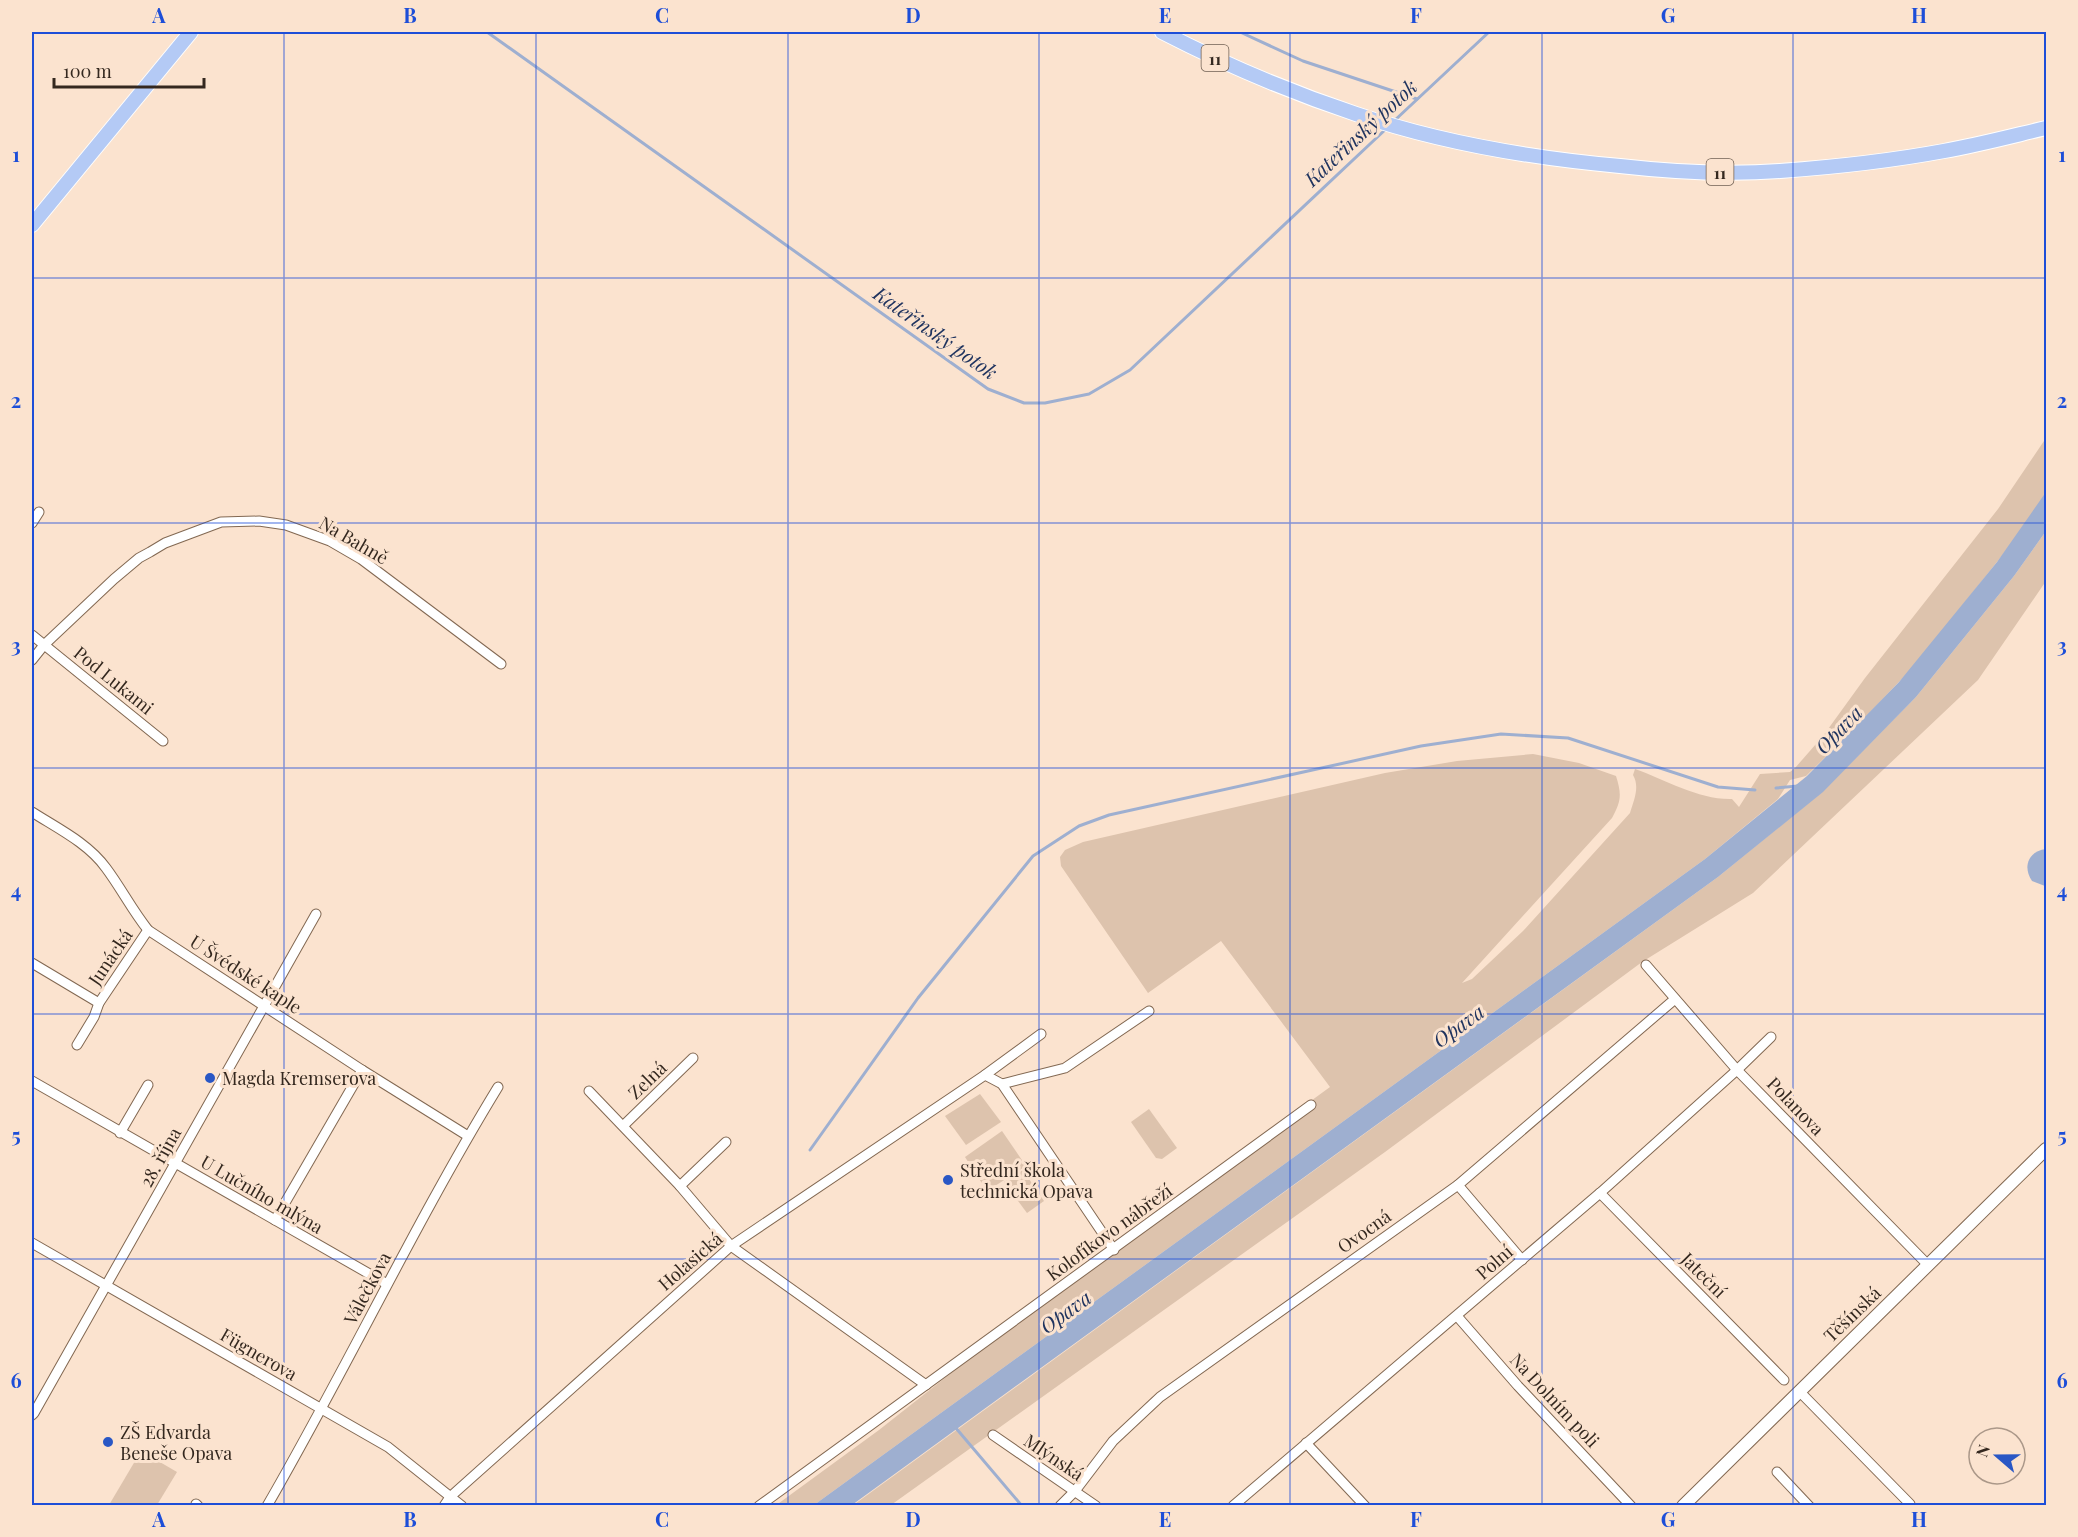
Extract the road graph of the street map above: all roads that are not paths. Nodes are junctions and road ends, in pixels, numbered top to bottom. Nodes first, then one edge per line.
1 (191, 32) edge
2 (1162, 32) edge
3 (2046, 128) edge
4 (32, 225) edge
5 (39, 512) dead end
6 (32, 523) edge
7 (32, 635) edge
8 (44, 645) junction
9 (32, 660) edge
10 (501, 663) dead end
11 (163, 741) dead end
12 (32, 812) edge
13 (316, 914) dead end
14 (148, 930) junction
15 (32, 963) edge
16 (1646, 965) dead end
17 (1675, 999) junction
18 (99, 1004) junction
19 (264, 1005) junction
20 (1149, 1011) dead end
21 (1041, 1034) dead end
22 (1771, 1036) dead end
23 (77, 1045) dead end
24 (693, 1058) dead end
25 (362, 1070) junction
26 (1737, 1070) junction
27 (985, 1075) junction
28 (32, 1081) edge
29 (1002, 1084) junction
30 (148, 1085) dead end
31 (498, 1087) dead end
32 (589, 1091) dead end
33 (1311, 1105) dead end
34 (624, 1125) junction
35 (120, 1133) junction
36 (468, 1136) junction
37 (726, 1142) dead end
38 (2046, 1149) edge
39 (175, 1163) junction
40 (1458, 1185) junction
41 (680, 1186) junction
42 (1600, 1193) junction
43 (275, 1220) junction
44 (32, 1243) edge
45 (731, 1246) junction
46 (1114, 1250) junction
47 (1522, 1260) junction
48 (1928, 1265) junction
49 (387, 1284) junction
50 (108, 1286) junction
51 (1457, 1316) junction
52 (1784, 1380) dead end
53 (926, 1385) junction
54 (1798, 1391) junction
55 (322, 1409) junction
56 (32, 1413) edge
57 (993, 1435) dead end
58 (1306, 1443) junction
59 (1777, 1472) dead end
60 (1075, 1491) junction
61 (450, 1497) junction
62 (1910, 1504) dead end
63 (267, 1506) edge
64 (444, 1506) edge
65 (462, 1506) edge
66 (759, 1506) edge
67 (1060, 1506) edge
68 (1096, 1506) edge
69 (1233, 1506) edge
70 (1365, 1506) edge
71 (1631, 1506) edge
72 (1683, 1506) edge
73 (1809, 1506) edge

1 - 4 main road
2 - 3 main road, 11
5 - 6 street
7 - 8 street, Pod Lukami
8 - 9 street, Na Bahně
8 - 10 street, Na Bahně
8 - 11 street, Pod Lukami
12 - 14 street, U Švédské kaple
13 - 19 street, 28. října
14 - 18 street, Junácká
14 - 19 street, U Švédské kaple
15 - 18 street, Junácká
16 - 17 street, Polanova
17 - 26 street, Polanova
17 - 40 street, Ovocná
18 - 23 street, Junácká
19 - 25 street, U Švédské kaple
19 - 39 street, 28. října
20 - 29 street
21 - 27 street, Holasická
22 - 26 street, Polní
24 - 34 street, Zelná
25 - 36 street, U Švédské kaple
25 - 43 street
26 - 42 street, Polní
26 - 48 street, Polanova
27 - 29 street
27 - 45 street, Holasická
28 - 35 street, U Lučního mlýna
29 - 46 street
30 - 35 street
31 - 36 street, Válečkova
32 - 34 street, Zelná
33 - 46 street, Kolofíkovo nábřeží
34 - 41 street, Zelná
35 - 39 street, U Lučního mlýna
36 - 49 street, Válečkova
37 - 41 street
38 - 48 street, Těšínská
39 - 43 street, U Lučního mlýna
39 - 50 street, 28. října
40 - 47 street
40 - 60 street, Ovocná
41 - 45 street, Zelná
42 - 47 street, Polní
42 - 52 street, Jateční
43 - 49 street, U Lučního mlýna
44 - 50 street, Fügnerova
45 - 53 street
45 - 61 street, Holasická
46 - 53 street, Kolofíkovo nábřeží
47 - 51 street, Polní
48 - 54 street, Těšínská
49 - 55 street, Válečkova
50 - 55 street, Fügnerova
50 - 56 street, 28. října
51 - 58 street, Polní
51 - 71 street, Na Dolním poli
53 - 66 street, Kolofíkovo nábřeží
54 - 62 street
54 - 72 street, Těšínská
55 - 61 street, Fügnerova
55 - 63 street, Válečkova
57 - 60 street, Mlýnská
58 - 69 street, Polní
58 - 70 street
59 - 73 street
60 - 67 street, Ovocná
60 - 68 street, Mlýnská
61 - 64 street, Holasická
61 - 65 street, Fügnerova

